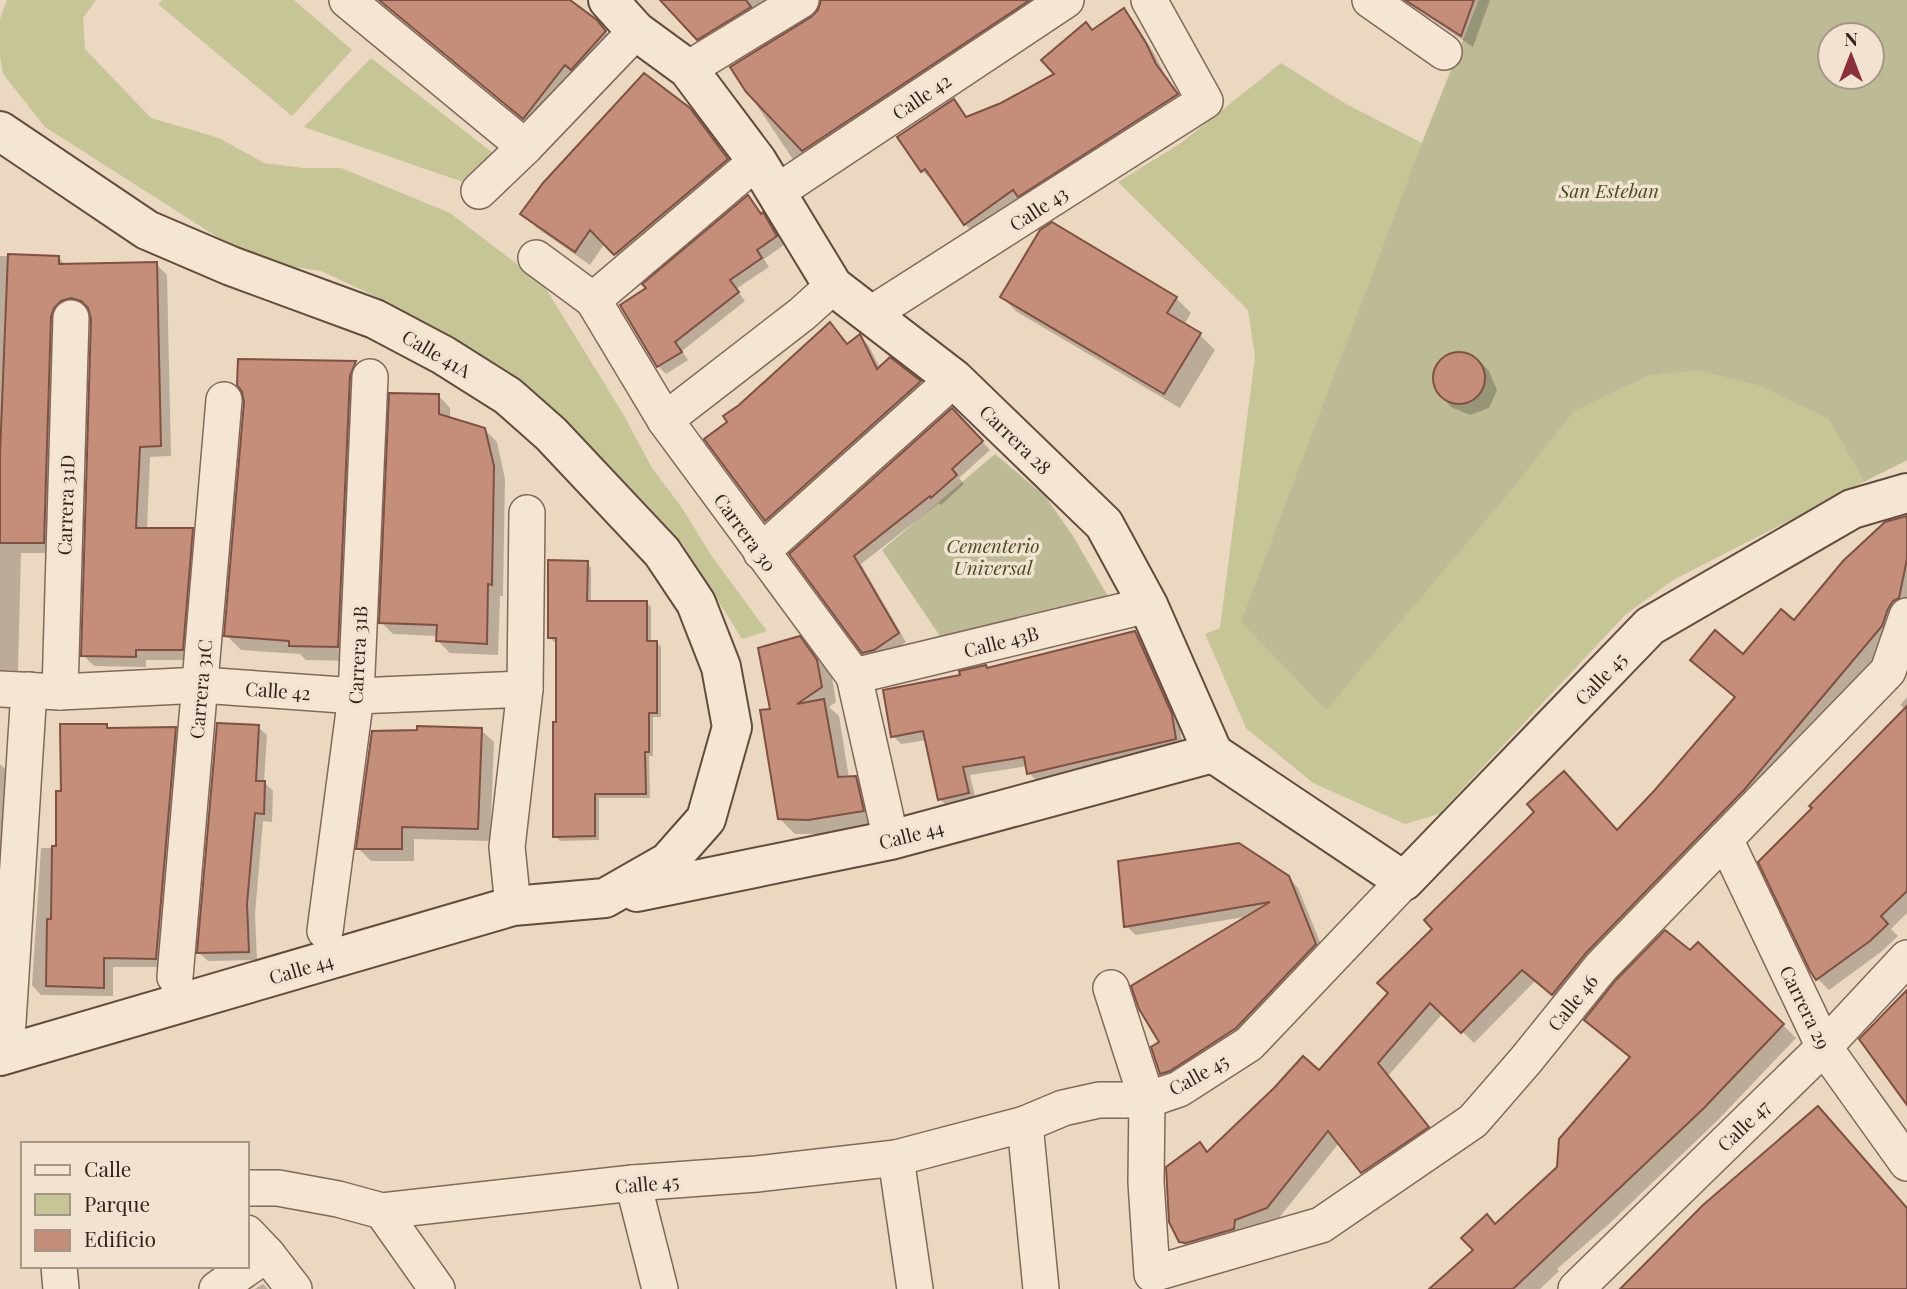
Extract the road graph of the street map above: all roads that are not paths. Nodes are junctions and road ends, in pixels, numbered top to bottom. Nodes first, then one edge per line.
1 (347, 0) edge
2 (608, 0) edge
3 (801, 0) edge
4 (1066, 0) edge
5 (1149, 0) edge
6 (1370, 0) edge
7 (636, 31) junction
8 (1444, 52) dead end
9 (688, 69) junction
10 (0, 131) edge
11 (525, 147) junction
12 (767, 177) junction
13 (479, 191) dead end
14 (536, 258) dead end
15 (833, 286) junction
16 (593, 300) junction
17 (871, 314) junction
18 (71, 318) dead end
19 (370, 377) dead end
20 (954, 379) junction
21 (224, 400) dead end
22 (665, 420) junction
23 (1907, 493) edge
24 (527, 513) dead end
25 (761, 552) junction
26 (1148, 605) junction
27 (1907, 616) edge
28 (854, 676) junction
29 (201, 685) junction
30 (30, 690) edge
31 (356, 696) junction
32 (524, 705) junction
33 (732, 727) joint
34 (1213, 753) junction
35 (1725, 839) junction
36 (891, 840) junction
37 (1404, 881) junction
38 (605, 898) junction
39 (513, 906) junction
40 (325, 931) dead end
41 (1907, 958) edge
42 (176, 977) dead end
43 (1111, 988) dead end
44 (1824, 1047) junction
45 (3, 1055) edge
46 (1147, 1100) junction
47 (1025, 1124) junction
48 (896, 1158) junction
49 (1907, 1163) edge
50 (633, 1183) junction
51 (248, 1188) edge
52 (382, 1211) junction
53 (257, 1244) edge
54 (59, 1268) edge
55 (236, 1268) edge
56 (1590, 1284) edge
57 (61, 1289) edge
58 (217, 1289) edge
59 (294, 1289) edge
60 (437, 1289) edge
61 (660, 1289) edge
62 (915, 1289) edge
63 (1041, 1289) edge

1 - 11 street
2 - 7 street, Carrera 28
3 - 9 street
4 - 12 street, Calle 42
5 - 17 street, Calle 43
6 - 8 street
7 - 9 street, Carrera 28
7 - 11 street
9 - 12 street, Carrera 28
10 - 33 street, Calle 41A
11 - 13 street
12 - 15 street, Carrera 28
12 - 16 street, Calle 42
14 - 16 street, Carrera 30
15 - 17 street, Carrera 28
15 - 22 street
16 - 22 street, Carrera 30
17 - 20 street, Carrera 28
18 - 30 street, Carrera 31D
19 - 31 street, Carrera 31B
20 - 25 street
20 - 26 street, Carrera 28
21 - 29 street, Carrera 31C
22 - 25 street, Carrera 30
23 - 37 street, Calle 45
24 - 32 street
25 - 28 street, Carrera 30
26 - 28 street, Calle 43B
26 - 34 street, Carrera 28
27 - 35 street, Calle 46
28 - 36 street, Carrera 30
29 - 30 street, Calle 42
29 - 31 street, Calle 42
29 - 42 street, Carrera 31C
30 - 45 street, Carrera 31D
31 - 32 street, Calle 42
31 - 40 street, Carrera 31B
32 - 39 street
33 - 38 street, Calle 44
34 - 36 street, Calle 44
34 - 37 street
35 - 44 street, Carrera 29
35 - 46 street, Calle 46
36 - 38 street, Calle 44
37 - 46 street, Calle 45
38 - 39 street, Calle 44
39 - 45 street, Calle 44
41 - 44 street, Calle 47
43 - 46 street
44 - 49 street, Carrera 29
44 - 56 street, Calle 47
46 - 47 street, Calle 45
47 - 48 street, Calle 45
47 - 63 street
48 - 50 street, Calle 45
48 - 62 street
50 - 52 street, Calle 45
50 - 61 street
51 - 52 street, Calle 45
52 - 60 street
53 - 59 street
54 - 57 street
55 - 58 street

